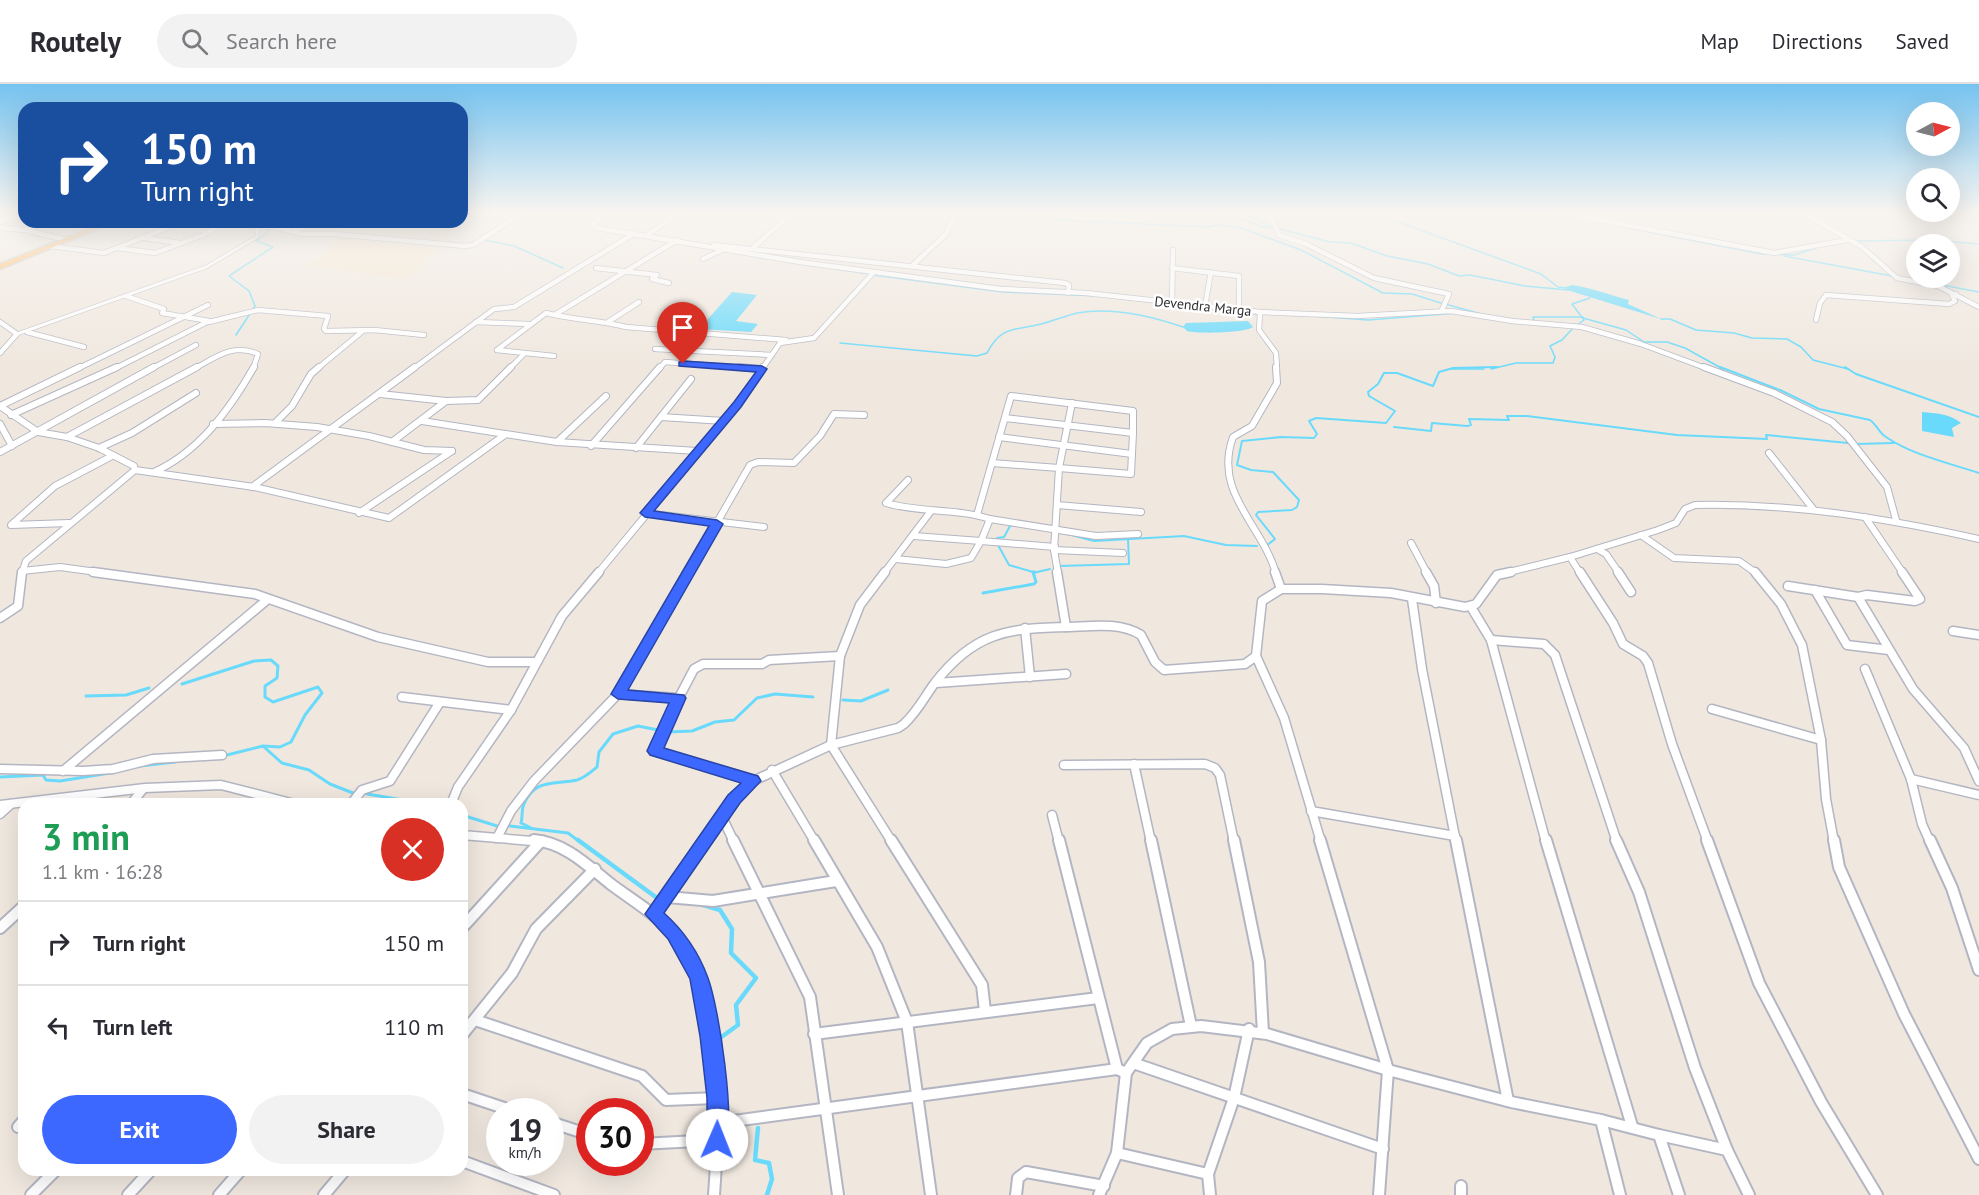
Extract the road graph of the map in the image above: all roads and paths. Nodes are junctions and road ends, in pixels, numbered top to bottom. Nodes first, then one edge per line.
1 (208, 265) edge
2 (583, 265) edge
3 (636, 265) edge
4 (819, 265) edge
5 (903, 265) edge
6 (1172, 265) edge
7 (1346, 265) edge
8 (1882, 265) edge
9 (913, 266) joint
10 (597, 268) dead end
11 (1172, 268) junction
12 (626, 271) junction
13 (873, 273) junction
14 (1211, 273) junction
15 (669, 283) dead end
16 (1068, 293) junction
17 (1956, 294) junction
18 (126, 296) junction
19 (639, 302) dead end
20 (1172, 303) junction
21 (208, 304) dead end
22 (1205, 306) junction
23 (1979, 307) edge
24 (1239, 310) junction
25 (1442, 310) junction
26 (1260, 312) junction
27 (556, 314) junction
28 (184, 316) junction
29 (1816, 320) dead end
30 (0, 322) edge
31 (209, 322) junction
32 (476, 322) junction
33 (608, 322) junction
34 (529, 324) junction
35 (364, 330) junction
36 (27, 332) junction
37 (692, 332) junction
38 (17, 334) junction
39 (424, 335) dead end
40 (791, 340) junction
41 (196, 345) dead end
42 (84, 347) dead end
43 (655, 349) dead end
44 (677, 350) junction
45 (0, 353) edge
46 (524, 354) junction
47 (772, 355) junction
48 (554, 356) dead end
49 (762, 369) junction
50 (691, 378) dead end
51 (196, 393) dead end
52 (380, 394) junction
53 (606, 396) dead end
54 (447, 401) junction
55 (1072, 404) junction
56 (11, 415) junction
57 (864, 415) dead end
58 (661, 417) junction
59 (1005, 418) junction
60 (422, 421) junction
61 (724, 421) junction
62 (275, 423) junction
63 (0, 424) edge
64 (213, 424) junction
65 (1066, 425) junction
66 (328, 431) junction
67 (38, 432) junction
68 (1133, 433) junction
69 (3, 434) edge
70 (506, 434) junction
71 (68, 437) junction
72 (999, 437) junction
73 (392, 442) junction
74 (557, 442) junction
75 (1064, 445) junction
76 (12, 446) junction
77 (591, 446) junction
78 (99, 448) junction
79 (636, 448) junction
80 (697, 451) junction
81 (0, 452) edge
82 (1769, 453) dead end
83 (1132, 454) junction
84 (112, 456) junction
85 (992, 463) junction
86 (1059, 468) junction
87 (135, 470) junction
88 (153, 473) junction
89 (908, 480) dead end
90 (252, 487) junction
91 (1057, 505) junction
92 (1814, 510) junction
93 (931, 511) junction
94 (1141, 512) dead end
95 (359, 513) junction
96 (645, 513) junction
97 (977, 515) junction
98 (1865, 517) junction
99 (990, 519) junction
100 (1896, 520) junction
101 (69, 523) junction
102 (717, 524) junction
103 (764, 527) dead end
104 (1056, 528) junction
105 (1138, 534) dead end
106 (1641, 535) junction
107 (914, 536) junction
108 (1979, 539) edge
109 (981, 541) junction
110 (1411, 543) dead end
111 (1055, 548) junction
112 (1597, 549) junction
113 (1123, 553) dead end
114 (1570, 557) junction
115 (896, 559) junction
116 (22, 571) junction
117 (1788, 586) dead end
118 (1281, 589) junction
119 (1815, 590) junction
120 (1630, 592) dead end
121 (1858, 597) junction
122 (268, 599) junction
123 (1412, 599) junction
124 (1436, 603) junction
125 (1471, 606) junction
126 (0, 618) edge
127 (1066, 627) junction
128 (1025, 628) junction
129 (1953, 632) dead end
130 (1975, 634) edge
131 (1491, 640) junction
132 (1979, 643) edge
133 (1889, 650) junction
134 (840, 656) junction
135 (1256, 656) junction
136 (536, 662) junction
137 (1865, 669) dead end
138 (1066, 674) dead end
139 (1030, 677) junction
140 (936, 683) junction
141 (618, 694) junction
142 (402, 697) dead end
143 (678, 698) junction
144 (440, 702) junction
145 (1712, 709) dead end
146 (511, 711) junction
147 (1821, 740) junction
148 (831, 745) junction
149 (222, 755) dead end
150 (1134, 764) junction
151 (1064, 765) dead end
152 (0, 769) edge
153 (772, 770) junction
154 (63, 771) junction
155 (1911, 779) junction
156 (753, 781) junction
157 (1979, 781) edge
158 (142, 789) junction
159 (1979, 795) edge
160 (54, 798) edge
161 (135, 798) edge
162 (270, 798) edge
163 (356, 798) edge
164 (453, 798) edge
165 (18, 803) edge
166 (11, 804) junction
167 (0, 805) edge
168 (1311, 811) junction
169 (0, 814) edge
170 (1052, 815) dead end
171 (722, 817) junction
172 (468, 836) edge
173 (1455, 836) junction
174 (497, 838) junction
175 (541, 841) junction
176 (595, 869) junction
177 (836, 881) junction
178 (761, 895) junction
179 (667, 897) junction
180 (18, 912) edge
181 (653, 914) junction
182 (468, 921) edge
183 (0, 928) edge
184 (1979, 970) edge
185 (1098, 998) junction
186 (985, 1011) junction
187 (475, 1020) junction
188 (907, 1022) junction
189 (1191, 1026) junction
190 (468, 1028) edge
191 (1249, 1029) junction
192 (1263, 1033) junction
193 (814, 1034) junction
194 (1136, 1064) junction
195 (1388, 1070) junction
196 (1122, 1071) junction
197 (468, 1097) edge
198 (918, 1097) junction
199 (717, 1098) junction
200 (1234, 1098) junction
201 (1508, 1101) junction
202 (486, 1103) edge
203 (825, 1110) junction
204 (1601, 1120) junction
205 (718, 1123) junction
206 (1632, 1126) junction
207 (1659, 1135) junction
208 (717, 1140) junction
209 (654, 1143) edge
210 (1383, 1149) junction
211 (1727, 1150) junction
212 (1117, 1153) junction
213 (1979, 1159) edge
214 (468, 1163) edge
215 (1208, 1174) junction
216 (50, 1176) edge
217 (145, 1176) edge
218 (236, 1176) edge
219 (340, 1176) edge
220 (1102, 1191) edge
221 (31, 1195) edge
222 (128, 1195) edge
223 (219, 1195) edge
224 (324, 1195) edge
225 (554, 1195) edge
226 (714, 1195) edge
227 (838, 1195) edge
228 (931, 1195) edge
229 (1016, 1195) edge
230 (1210, 1195) edge
231 (1379, 1195) edge
232 (1620, 1195) edge
233 (1679, 1195) edge
234 (1749, 1195) edge
235 (1877, 1195) edge

1 - 18 street
2 - 32 street
3 - 12 street
4 - 13 street, Devendra Marga
5 - 9 street
6 - 11 street
7 - 25 street
8 - 17 street
9 - 16 street
10 - 12 street
11 - 14 street
11 - 20 street
12 - 15 street
12 - 27 street
13 - 16 street, Devendra Marga
13 - 40 street
14 - 22 street
14 - 24 street
16 - 20 street, Devendra Marga
17 - 23 street
17 - 29 street
18 - 28 street
18 - 36 street
19 - 33 street
20 - 22 street, Devendra Marga
21 - 28 street
22 - 24 street, Devendra Marga
24 - 26 street, Devendra Marga
25 - 26 street, Devendra Marga
25 - 100 street, Devendra Marga
26 - 118 street
27 - 33 street
27 - 34 street
28 - 31 street
28 - 56 street
30 - 38 street
31 - 35 street
31 - 56 street
32 - 34 street
32 - 52 street
33 - 37 street
34 - 46 street
35 - 39 street
35 - 62 street
36 - 38 street
36 - 42 street
37 - 40 street
37 - 44 street
38 - 45 street
40 - 47 street
41 - 67 street
43 - 44 street
44 - 47 street
46 - 48 street
46 - 54 street
47 - 49 street
49 - 61 street
49 - 77 street
50 - 58 street
51 - 78 street
52 - 54 street
52 - 66 street
53 - 74 street
54 - 60 street
55 - 59 street
55 - 65 street
55 - 68 street
56 - 67 street
57 - 102 street
58 - 61 street
58 - 79 street
59 - 65 street
59 - 72 street
60 - 70 street
60 - 73 street
61 - 80 street
62 - 64 street
62 - 66 street
63 - 69 street
64 - 71 street
64 - 88 street
65 - 68 street
65 - 75 street
66 - 73 street
66 - 90 street
67 - 71 street
67 - 76 street
68 - 83 street
69 - 76 street
70 - 74 street
70 - 95 street
71 - 78 street
72 - 75 street
72 - 85 street
73 - 95 street
74 - 77 street
75 - 83 street
75 - 86 street
76 - 81 street
77 - 79 street
78 - 84 street
79 - 80 street
80 - 96 street
82 - 92 street
83 - 86 street
84 - 87 street
84 - 101 street
85 - 86 street
85 - 97 street
86 - 91 street
87 - 88 street
87 - 101 street
88 - 90 street
89 - 93 street
90 - 95 street
91 - 94 street
91 - 104 street
92 - 98 street
92 - 106 street
93 - 97 street
93 - 107 street
96 - 102 street
96 - 136 street
97 - 99 street
98 - 100 street
98 - 121 street
99 - 104 street
99 - 109 street
100 - 108 street
101 - 116 street
102 - 103 street
102 - 141 street
104 - 105 street
104 - 111 street
106 - 112 street
106 - 147 street
107 - 109 street
107 - 115 street
109 - 111 street
109 - 115 street
110 - 124 street
111 - 113 street
111 - 127 street
112 - 114 street
112 - 120 street
114 - 125 street
114 - 235 street
115 - 134 street
116 - 122 street
116 - 126 street
117 - 119 street
118 - 123 street
118 - 135 street
119 - 121 street
119 - 133 street
121 - 133 street
122 - 136 street
122 - 154 street
123 - 124 street
123 - 173 street
124 - 125 street
125 - 131 street
127 - 128 street
127 - 135 street
128 - 139 street
128 - 140 street
129 - 130 street
130 - 132 street
131 - 206 street
131 - 211 street
133 - 157 street
134 - 143 street
134 - 148 street
135 - 168 street
136 - 146 street
137 - 155 street
138 - 139 street
139 - 140 street
140 - 148 street
141 - 143 street
141 - 174 street
142 - 144 street
143 - 156 street
144 - 146 street
144 - 163 street
145 - 147 street
146 - 164 street
147 - 213 street
148 - 153 street
148 - 186 street
149 - 154 street
150 - 151 street
150 - 189 street
150 - 192 street
152 - 154 street
153 - 156 street
153 - 177 street
155 - 159 street
155 - 184 street
156 - 171 street
158 - 160 street
158 - 161 street
158 - 162 street
165 - 166 street
166 - 167 street
166 - 169 street
168 - 173 street
168 - 195 street
170 - 185 street
171 - 178 street
171 - 179 street
172 - 174 street
173 - 201 street
174 - 175 street
175 - 176 street
175 - 182 street
176 - 181 street
176 - 187 street
177 - 178 street
177 - 188 street
178 - 179 street
178 - 193 street
179 - 181 street
180 - 183 street
181 - 199 street
185 - 186 street
185 - 196 street
186 - 188 street
187 - 190 street
187 - 199 street
188 - 193 street
188 - 198 street
189 - 191 street
189 - 194 street
191 - 192 street
191 - 200 street
192 - 195 street
193 - 203 street
194 - 196 street
194 - 200 street
195 - 201 street
195 - 210 street
196 - 198 street
196 - 212 street
197 - 202 street
198 - 203 street
198 - 228 street
199 - 205 street
200 - 210 street
200 - 215 street
201 - 204 street
203 - 205 street
203 - 227 street
204 - 206 street
204 - 232 street
205 - 208 street
206 - 207 street
207 - 211 street
207 - 233 street
208 - 209 street
208 - 226 street
210 - 231 street
211 - 234 street
212 - 215 street
212 - 220 street
214 - 225 street
215 - 230 street
216 - 221 street
217 - 222 street
218 - 223 street
219 - 224 street
220 - 229 street

